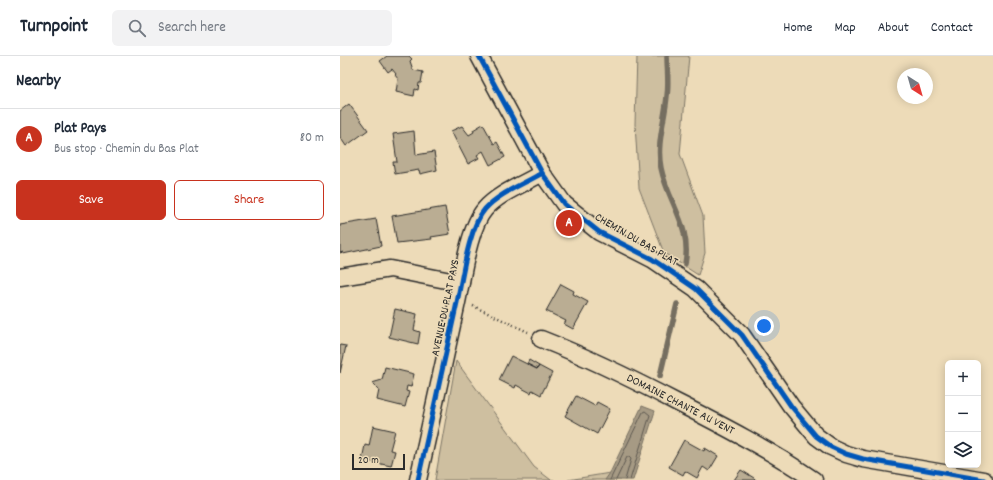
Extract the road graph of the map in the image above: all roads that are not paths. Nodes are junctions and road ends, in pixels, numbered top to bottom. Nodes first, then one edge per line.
1 (479, 56) edge
2 (542, 173) junction
3 (340, 277) edge
4 (459, 291) junction
5 (541, 339) road end
6 (418, 480) edge
7 (814, 480) edge
8 (984, 480) edge

1 - 2 street, CHEMIN DU BAS PLAT
2 - 4 street, AVENUE DU PLAT PAYS
2 - 8 street, CHEMIN DU BAS PLAT
3 - 4 street
4 - 6 street, AVENUE DU PLAT PAYS
5 - 7 street, DOMAINE CHANTE AU VENT

